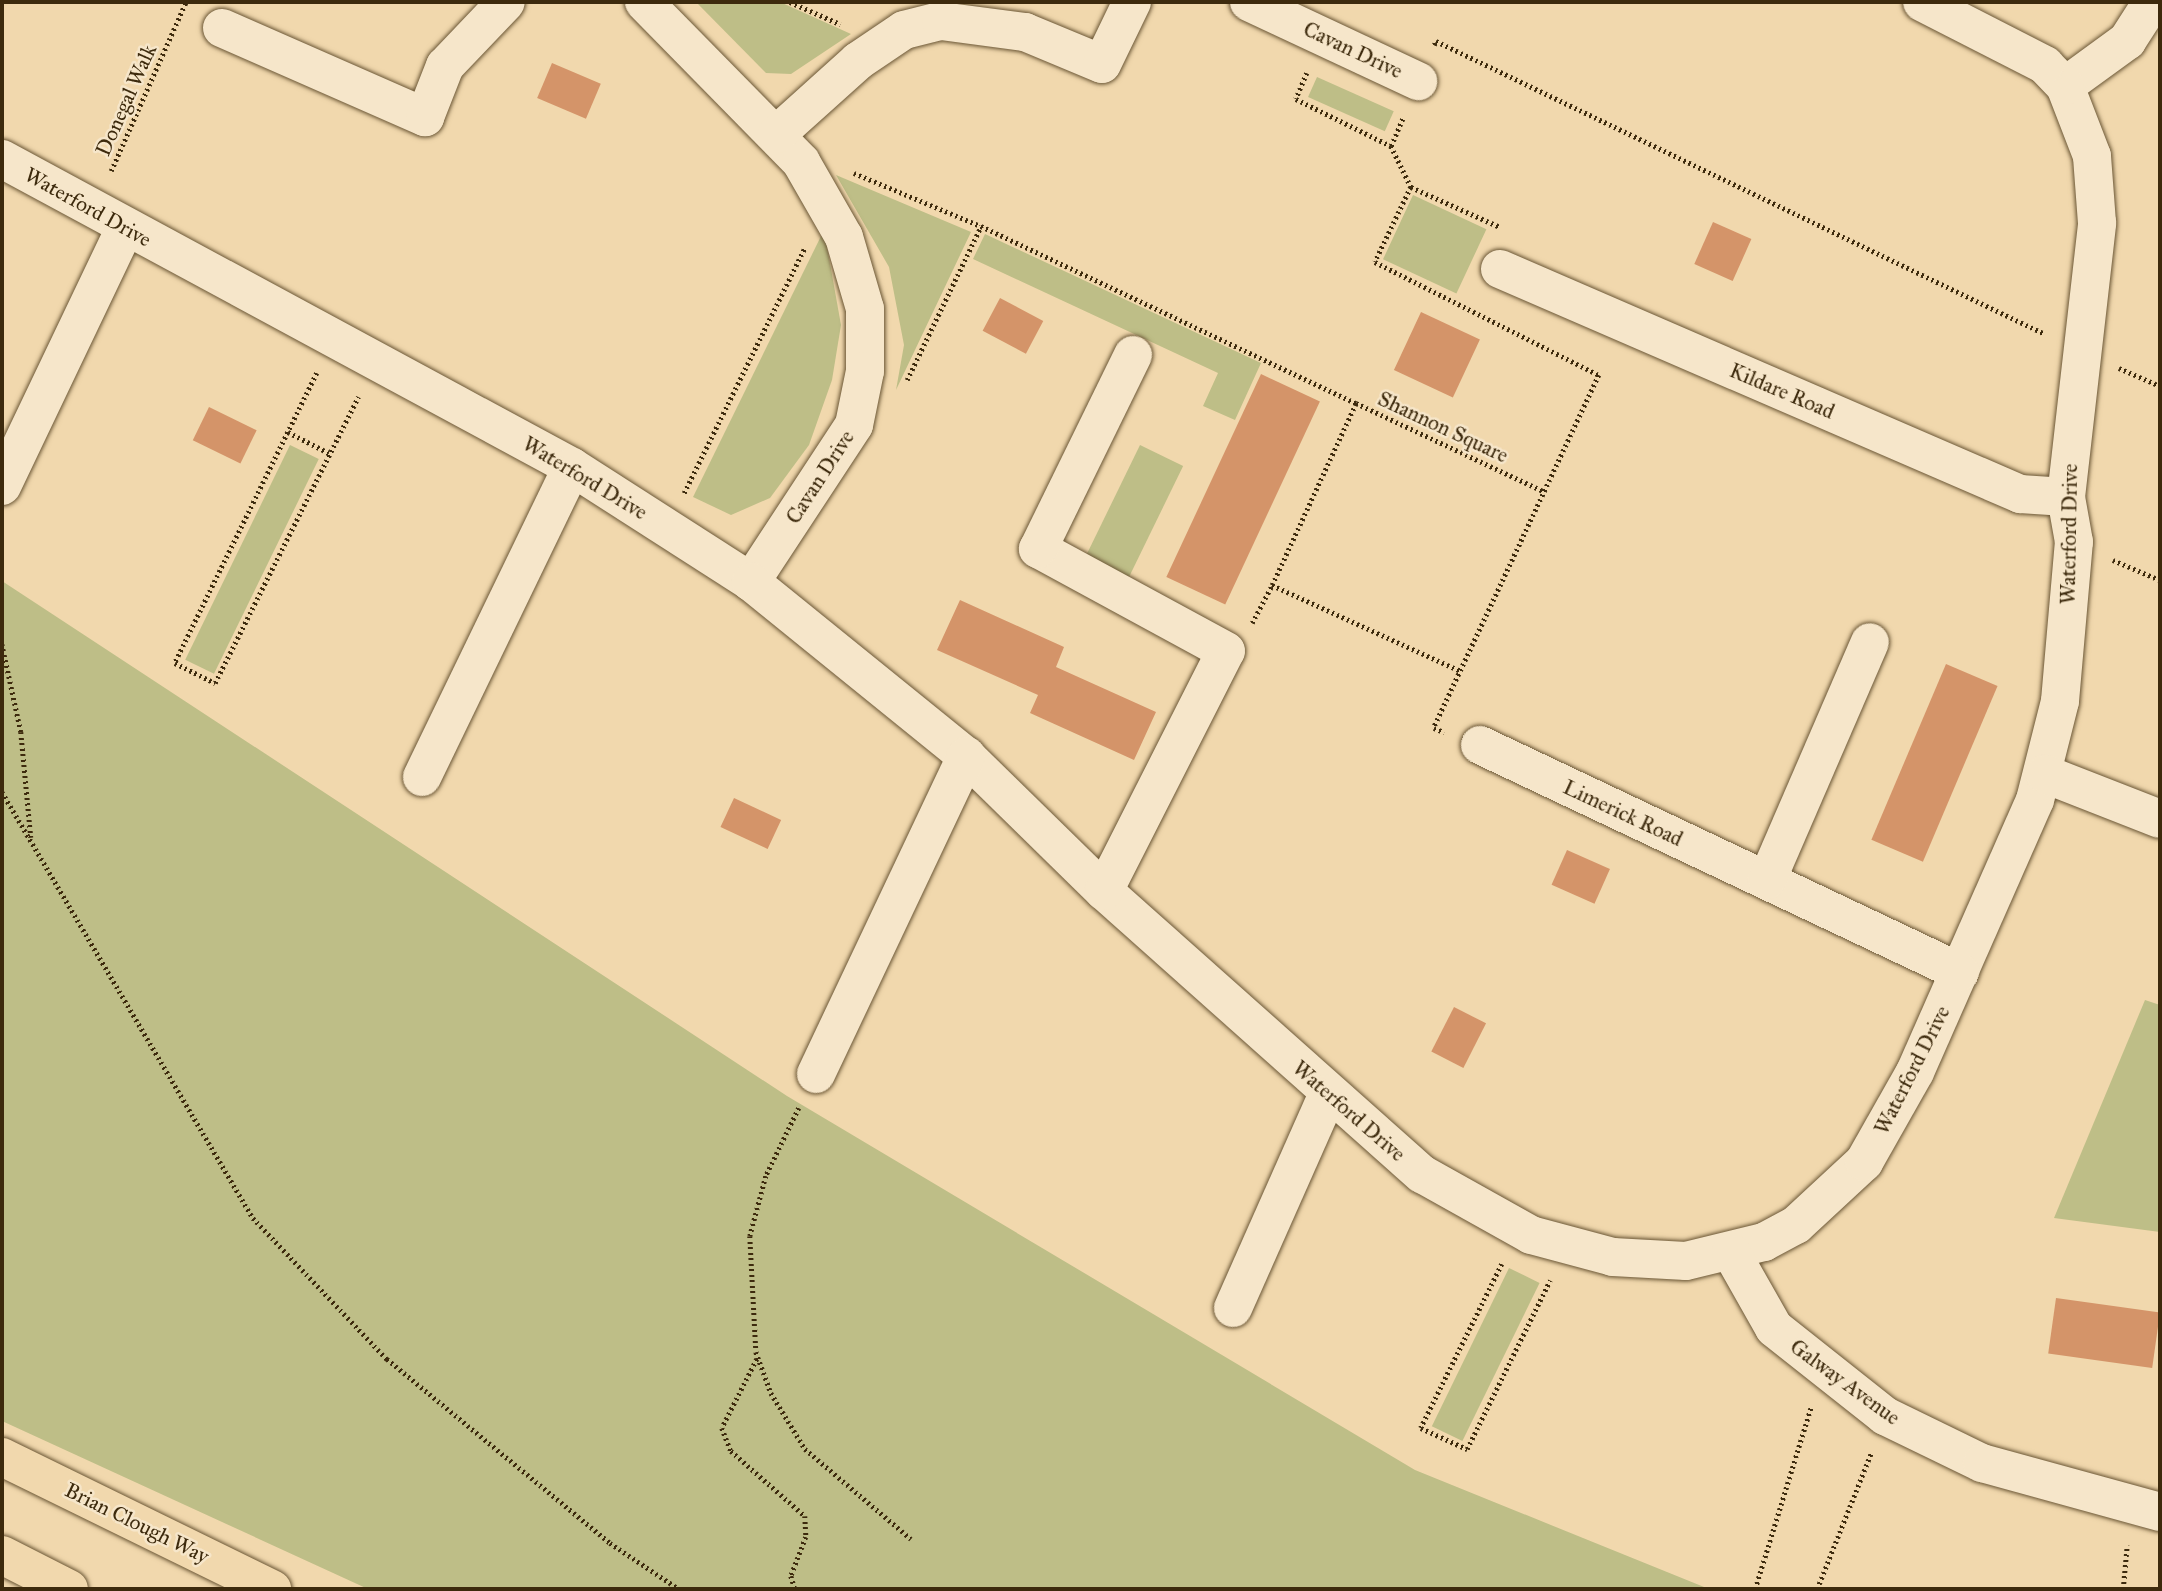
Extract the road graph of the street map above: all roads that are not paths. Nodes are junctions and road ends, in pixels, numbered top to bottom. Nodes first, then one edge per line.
1 (506, 2) edge
2 (644, 2) edge
3 (1132, 2) edge
4 (1249, 2) edge
5 (1922, 2) edge
6 (2152, 2) edge
7 (910, 15) edge
8 (222, 28) dead end
9 (1418, 81) road end
10 (2065, 86) junction
11 (789, 148) junction
12 (2, 159) edge
13 (109, 219) junction
14 (1500, 269) dead end
15 (1133, 355) dead end
16 (572, 467) junction
17 (2, 486) edge
18 (2066, 497) junction
19 (751, 582) junction
20 (1870, 642) dead end
21 (1480, 745) road end
22 (966, 756) junction
23 (2045, 774) junction
24 (422, 777) dead end
25 (2160, 819) edge
26 (1766, 880) junction
27 (1104, 891) junction
28 (1960, 972) junction
29 (816, 1074) road end
30 (1328, 1094) junction
31 (1731, 1252) junction
32 (1233, 1308) dead end
33 (2, 1457) edge
34 (2160, 1512) edge
35 (2, 1555) edge
36 (69, 1589) edge
37 (272, 1589) edge

1 - 8 street
2 - 11 street, Cavan Drive
3 - 7 street
4 - 9 street, Cavan Drive
5 - 10 street
6 - 10 street
7 - 11 street
10 - 18 street, Waterford Drive
11 - 19 street, Cavan Drive
12 - 13 street, Waterford Drive
13 - 16 street, Waterford Drive
13 - 17 street
14 - 18 street, Kildare Road
15 - 27 street
16 - 19 street, Waterford Drive
16 - 24 street
18 - 23 street, Waterford Drive
19 - 22 street, Waterford Drive
20 - 26 street
21 - 26 street, Limerick Road
22 - 27 street, Waterford Drive
22 - 29 street
23 - 25 street
23 - 28 street, Waterford Drive
26 - 28 street, Limerick Road
27 - 30 street, Waterford Drive
28 - 31 street, Waterford Drive
30 - 31 street, Waterford Drive
30 - 32 street
31 - 34 street, Galway Avenue
33 - 37 highway, Brian Clough Way
35 - 36 highway

